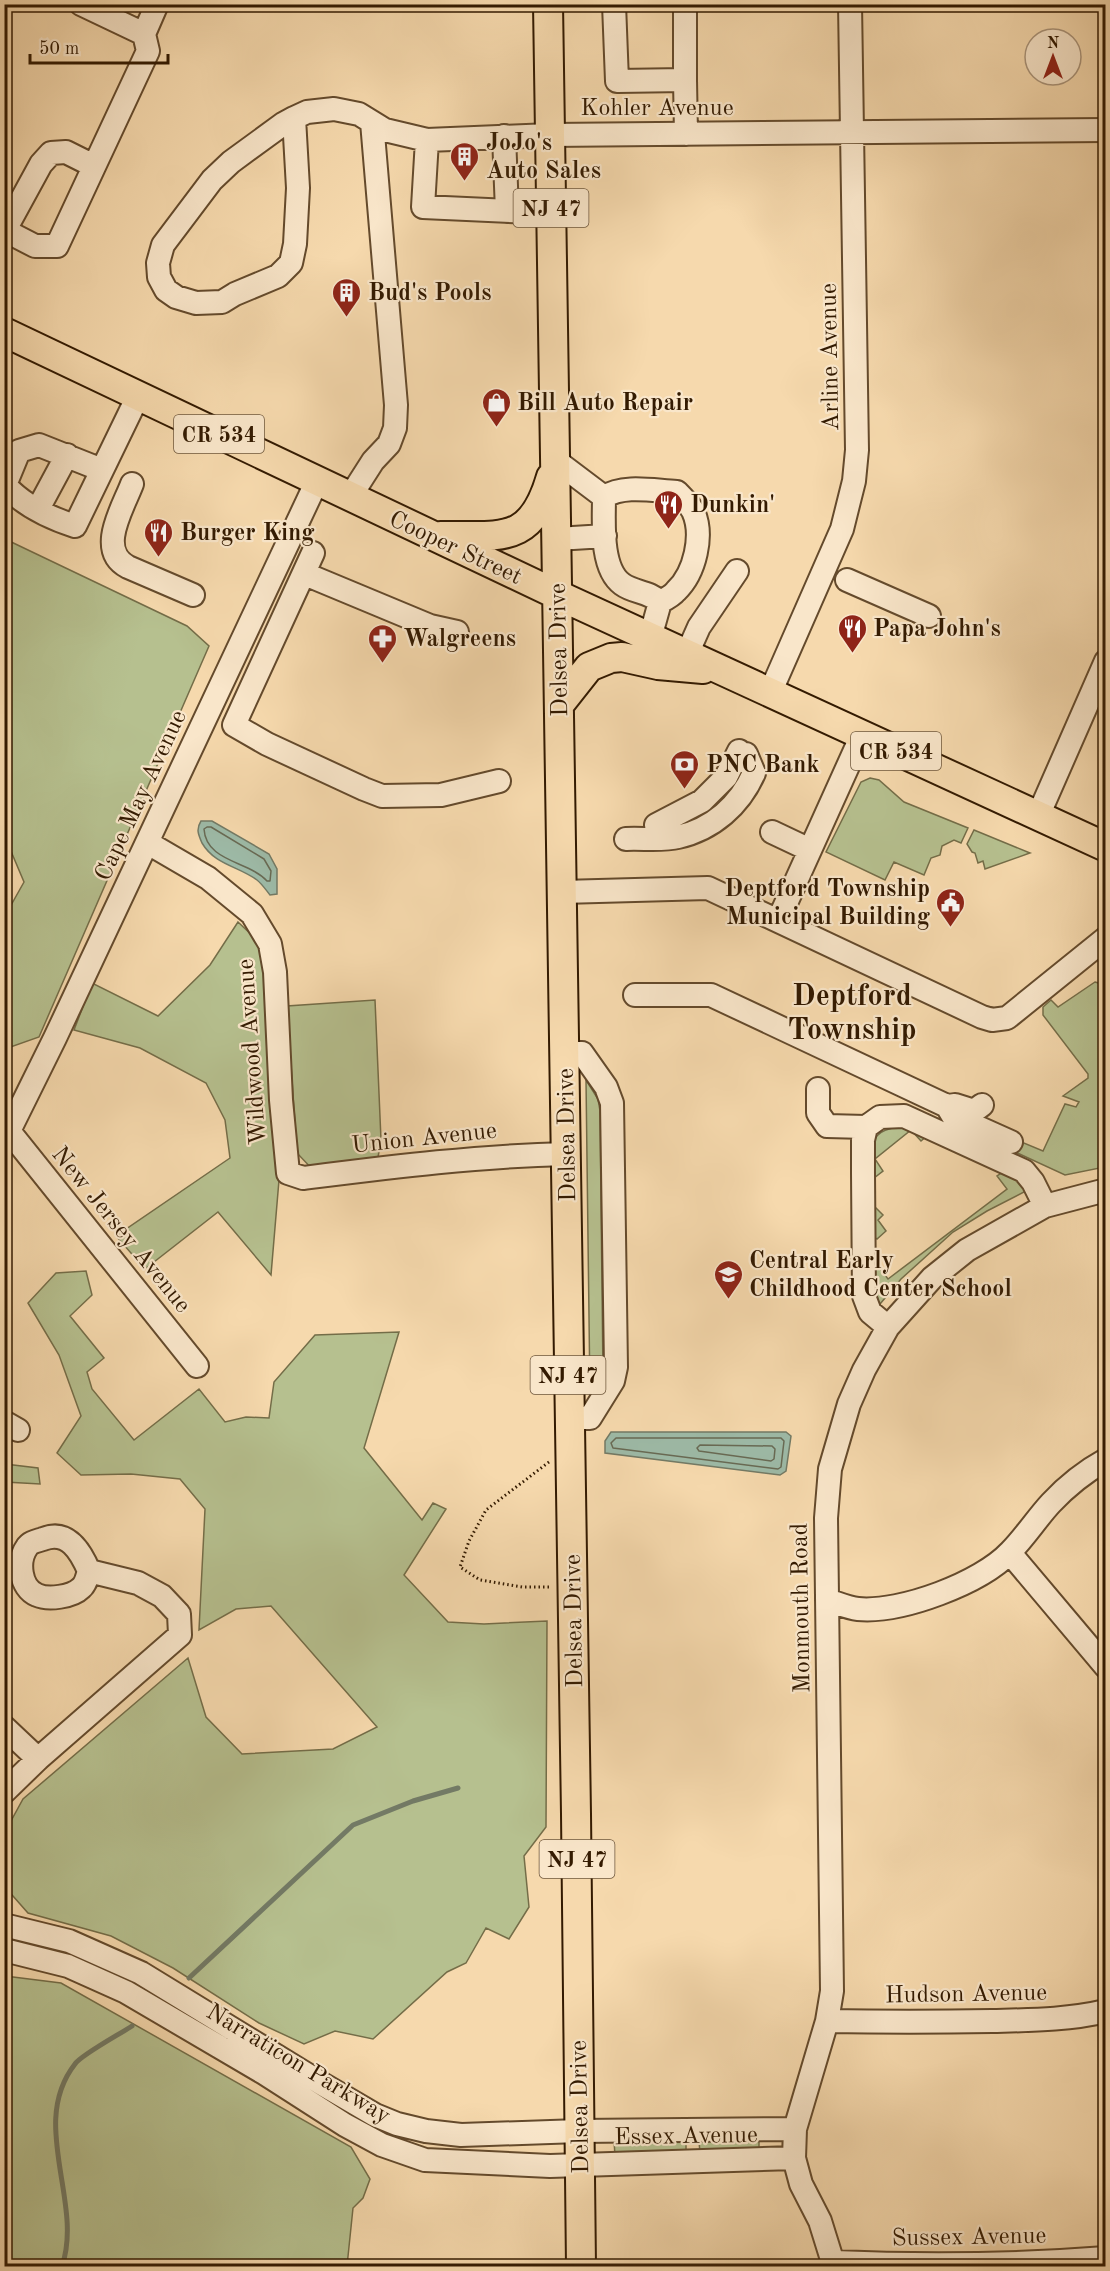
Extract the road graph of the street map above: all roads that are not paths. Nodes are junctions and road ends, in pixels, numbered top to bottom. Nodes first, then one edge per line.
1 (81, 4) edge
2 (157, 4) edge
3 (548, 4) edge
4 (614, 4) edge
5 (685, 4) edge
6 (850, 4) edge
7 (144, 34) junction
8 (685, 80) junction
9 (294, 118) junction
10 (372, 122) junction
11 (1106, 130) edge
12 (852, 132) junction
13 (686, 134) junction
14 (550, 135) junction
15 (504, 136) junction
16 (427, 140) junction
17 (94, 166) junction
18 (507, 212) junction
19 (551, 213) junction
20 (5, 230) edge
21 (4, 332) edge
22 (138, 396) junction
23 (67, 455) junction
24 (555, 460) junction
25 (102, 470) junction
26 (317, 481) junction
27 (132, 484) dead end
28 (350, 497) junction
29 (604, 497) junction
30 (38, 509) junction
31 (433, 536) junction
32 (605, 536) junction
33 (557, 539) junction
34 (737, 571) dead end
35 (847, 580) dead end
36 (193, 595) dead end
37 (558, 595) junction
38 (660, 602) junction
39 (929, 616) dead end
40 (457, 632) dead end
41 (650, 638) junction
42 (687, 654) junction
43 (1106, 661) edge
44 (722, 670) junction
45 (770, 693) junction
46 (559, 705) junction
47 (862, 735) junction
48 (739, 751) dead end
49 (499, 781) dead end
50 (1038, 816) junction
51 (656, 825) junction
52 (772, 832) dead end
53 (148, 843) junction
54 (1106, 847) edge
55 (810, 849) junction
56 (562, 892) junction
57 (778, 921) junction
58 (1106, 938) edge
59 (635, 995) dead end
60 (565, 1053) junction
61 (818, 1089) dead end
62 (982, 1105) dead end
63 (947, 1106) junction
64 (866, 1127) junction
65 (7, 1128) edge
66 (1011, 1142) dead end
67 (566, 1154) junction
68 (288, 1173) joint
69 (1106, 1190) edge
70 (1045, 1206) junction
71 (888, 1327) junction
72 (197, 1366) dead end
73 (569, 1418) junction
74 (1106, 1460) edge
75 (1010, 1553) junction
76 (89, 1571) dead end
77 (827, 1600) junction
78 (1106, 1667) edge
79 (4, 1727) edge
80 (38, 1759) junction
81 (4, 1792) edge
82 (4, 1925) edge
83 (4, 1950) edge
84 (1106, 2011) edge
85 (827, 2021) junction
86 (795, 2129) junction
87 (579, 2131) junction
88 (692, 2131) junction
89 (794, 2158) junction
90 (692, 2162) junction
91 (579, 2165) junction
92 (1106, 2258) edge
93 (834, 2264) edge
94 (581, 2266) edge

1 - 7 street
2 - 7 street
3 - 14 main road, Delsea Drive / NJ 47
4 - 8 street
5 - 8 street
6 - 12 street, Arline Avenue
7 - 17 street
8 - 13 street
9 - 9 street, Kohler Avenue
9 - 10 street, Kohler Avenue
10 - 16 street, Kohler Avenue
10 - 28 street
11 - 12 street, Kohler Avenue
12 - 13 street, Kohler Avenue
12 - 45 street, Arline Avenue
13 - 14 street, Kohler Avenue
14 - 15 street, Kohler Avenue
14 - 19 main road, Delsea Drive / NJ 47
15 - 16 street, Kohler Avenue
15 - 18 street
16 - 18 street
17 - 20 street
17 - 20 street
18 - 19 street
19 - 24 main road, Delsea Drive / NJ 47
21 - 22 main road, Cooper Street / CR 534
22 - 25 street
22 - 26 main road, Cooper Street / CR 534
23 - 25 street
23 - 30 street
23 - 30 street
24 - 29 street
24 - 31 main road
24 - 33 main road, Delsea Drive / NJ 47
25 - 30 street
26 - 28 main road, Cooper Street / CR 534
26 - 53 street, Cape May Avenue
27 - 36 street
28 - 31 main road, Cooper Street / CR 534
29 - 32 street
29 - 38 street
31 - 37 main road, Cooper Street / CR 534
32 - 33 street
32 - 38 street
33 - 37 main road, Delsea Drive / NJ 47
34 - 42 street
35 - 39 street
37 - 41 main road, Cooper Street / CR 534
37 - 46 main road, Delsea Drive / NJ 47
38 - 41 street
40 - 49 street
41 - 42 main road, Cooper Street / CR 534
42 - 44 main road, Cooper Street / CR 534
43 - 50 street
44 - 45 main road, Cooper Street / CR 534
44 - 46 main road
45 - 47 main road, Cooper Street / CR 534
46 - 56 main road, Delsea Drive / NJ 47
47 - 50 main road, Cooper Street / CR 534
47 - 55 street
48 - 51 street
50 - 54 main road, Cooper Street / CR 534
51 - 51 street
52 - 55 street
53 - 65 street, Cape May Avenue
53 - 68 street, Wildwood Avenue
55 - 57 street
56 - 57 street
56 - 60 main road, Delsea Drive / NJ 47
57 - 58 street
59 - 63 street
60 - 67 main road, Delsea Drive / NJ 47
60 - 73 street
61 - 64 street
62 - 63 street
63 - 66 street
64 - 70 street
64 - 71 street
65 - 72 street, New Jersey Avenue
67 - 68 street, Union Avenue
67 - 73 main road, Delsea Drive / NJ 47
69 - 70 street, Monmouth Road
70 - 71 street, Monmouth Road
71 - 77 street, Monmouth Road
73 - 87 main road, Delsea Drive / NJ 47
74 - 75 street
75 - 77 street
75 - 78 street
76 - 80 street
77 - 85 street, Monmouth Road
79 - 80 street
80 - 81 street
82 - 87 street, Narraticon Parkway
83 - 91 street, Narraticon Parkway
84 - 85 street, Hudson Avenue
85 - 86 street, Monmouth Road
86 - 88 street, Narraticon Parkway
86 - 89 street, Monmouth Road
87 - 88 street, Narraticon Parkway
87 - 91 main road, Delsea Drive / NJ 47
88 - 90 street
89 - 90 street, Essex Avenue
89 - 93 street, Monmouth Road
90 - 91 street, Essex Avenue
91 - 94 main road, Delsea Drive / NJ 47
92 - 93 street, Sussex Avenue

